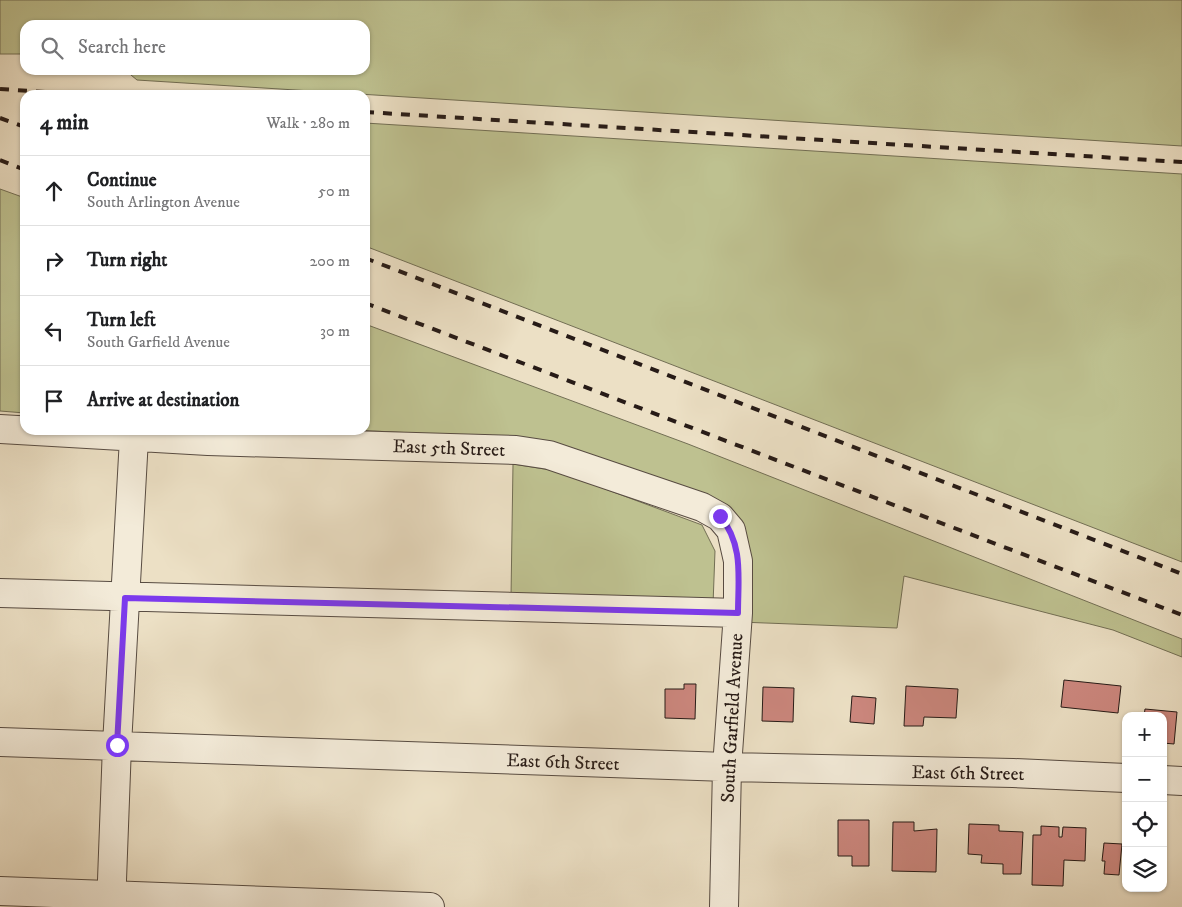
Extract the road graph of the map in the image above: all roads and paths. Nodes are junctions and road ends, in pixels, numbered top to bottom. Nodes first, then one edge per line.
1 (0, 429) edge
2 (20, 430) edge
3 (89, 435) edge
4 (134, 438) junction
5 (652, 490) joint
6 (0, 593) edge
7 (125, 598) junction
8 (738, 613) junction
9 (0, 742) edge
10 (117, 745) junction
11 (727, 767) junction
12 (1122, 778) edge
13 (1167, 780) edge
14 (1182, 781) edge
15 (0, 891) edge
16 (112, 901) edge
17 (430, 907) edge
18 (724, 907) edge

1 - 2 street, East 5th Street
3 - 4 street, East 5th Street
4 - 5 street, East 5th Street
4 - 7 street
5 - 8 street, South Garfield Avenue
6 - 7 street
7 - 8 street
7 - 10 street
8 - 11 street, South Garfield Avenue
9 - 10 street, East 6th Street
10 - 11 street, East 6th Street
10 - 16 street
11 - 12 street, East 6th Street
11 - 18 street, South Garfield Avenue
13 - 14 street
15 - 16 street
16 - 17 street

